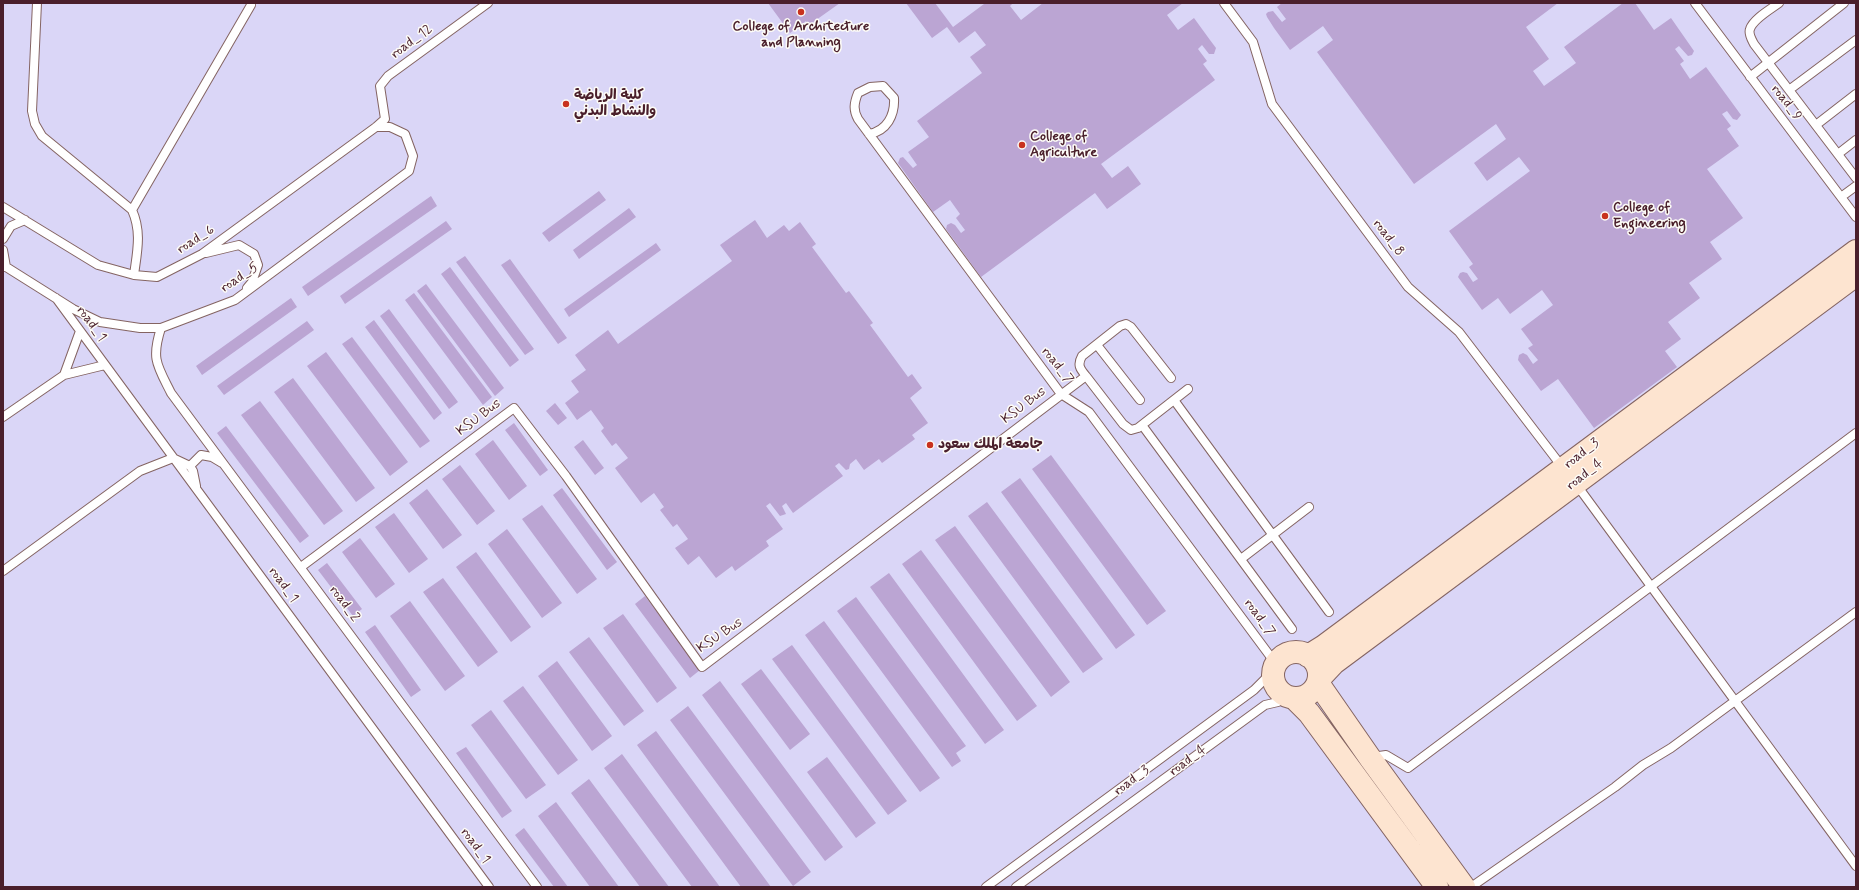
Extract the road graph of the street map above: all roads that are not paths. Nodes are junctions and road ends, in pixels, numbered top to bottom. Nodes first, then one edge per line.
1 (37, 3) edge
2 (488, 3) edge
3 (1224, 3) edge
4 (1695, 3) edge
5 (1779, 3) edge
6 (1844, 3) edge
7 (251, 5) dead end
8 (1856, 40) edge
9 (1768, 62) junction
10 (1750, 77) junction
11 (1790, 90) junction
12 (1856, 94) edge
13 (385, 119) joint
14 (1816, 125) junction
15 (376, 127) junction
16 (869, 134) junction
17 (1856, 140) edge
18 (1838, 154) junction
19 (1856, 178) edge
20 (1856, 186) edge
21 (1841, 198) junction
22 (3, 207) edge
23 (132, 210) junction
24 (1856, 217) edge
25 (25, 220) junction
26 (3, 239) edge
27 (3, 250) edge
28 (1856, 251) edge
29 (202, 254) junction
30 (5, 266) edge
31 (134, 275) junction
32 (1856, 275) edge
33 (56, 298) junction
34 (235, 300) junction
35 (161, 328) junction
36 (80, 331) junction
37 (1097, 345) junction
38 (105, 365) junction
39 (64, 375) junction
40 (1086, 376) junction
41 (1171, 378) dead end
42 (1188, 389) dead end
43 (1061, 394) junction
44 (1140, 400) dead end
45 (1174, 400) junction
46 (3, 417) edge
47 (1142, 425) junction
48 (1856, 433) edge
49 (174, 458) junction
50 (190, 466) junction
51 (226, 466) junction
52 (1569, 475) junction
53 (197, 490) junction
54 (1309, 507) dead end
55 (1273, 535) junction
56 (1241, 559) junction
57 (301, 567) junction
58 (3, 571) edge
59 (1651, 586) junction
60 (1330, 612) dead end
61 (1856, 612) edge
62 (1292, 629) dead end
63 (1308, 656) junction
64 (1275, 667) junction
65 (1318, 681) junction
66 (1289, 697) junction
67 (1735, 701) junction
68 (1370, 758) junction
69 (1856, 866) edge
70 (489, 887) edge
71 (537, 887) edge
72 (986, 887) edge
73 (1016, 887) edge
74 (1437, 887) edge
75 (1464, 887) edge
76 (1471, 887) edge

1 - 23 lane
2 - 13 lane, road_12
3 - 52 lane, road_8
4 - 10 lane, road_9
5 - 9 lane
6 - 9 lane
7 - 23 lane
8 - 11 lane
9 - 10 lane
9 - 11 lane
10 - 21 lane, road_9
11 - 14 lane
12 - 14 lane
13 - 15 lane, road_6
14 - 18 lane
15 - 29 lane, road_6
15 - 34 lane, road_5
16 - 16 lane, road_7
16 - 43 lane, road_7
17 - 18 lane
18 - 19 lane
20 - 21 lane
21 - 24 lane, road_9
22 - 25 lane, road_6
23 - 31 lane
25 - 26 lane
25 - 31 lane, road_6
27 - 30 lane
28 - 52 street, road_3
29 - 31 lane, road_6
29 - 34 lane
30 - 33 lane, road_5
32 - 52 street, road_4
33 - 35 lane, road_5
33 - 36 lane, road_1
34 - 35 lane, road_5
35 - 51 lane, road_2
36 - 38 lane, road_1
36 - 39 lane
37 - 40 lane
37 - 41 lane
37 - 44 lane
38 - 39 lane
38 - 49 lane, road_1
39 - 46 lane
40 - 43 lane, KSU Bus
40 - 47 lane
42 - 45 lane
43 - 57 lane, KSU Bus
43 - 64 lane, road_7
45 - 47 lane
45 - 55 lane
47 - 56 lane
48 - 59 lane
49 - 50 lane
49 - 53 lane, road_1
49 - 58 lane
50 - 51 lane
50 - 53 lane
51 - 57 lane, road_2
52 - 59 lane, road_8
52 - 63 street, road_3
52 - 65 street, road_4
53 - 70 lane, road_1
54 - 55 lane
55 - 56 lane
55 - 60 lane
56 - 62 lane
57 - 71 lane, road_2
59 - 67 lane, road_8
59 - 68 lane
61 - 67 lane
63 - 64 street
63 - 65 street
64 - 66 street
64 - 72 lane, road_3
65 - 66 street
65 - 68 street
66 - 73 lane, road_4
66 - 74 street
67 - 69 lane, road_8
67 - 76 lane
68 - 75 street

